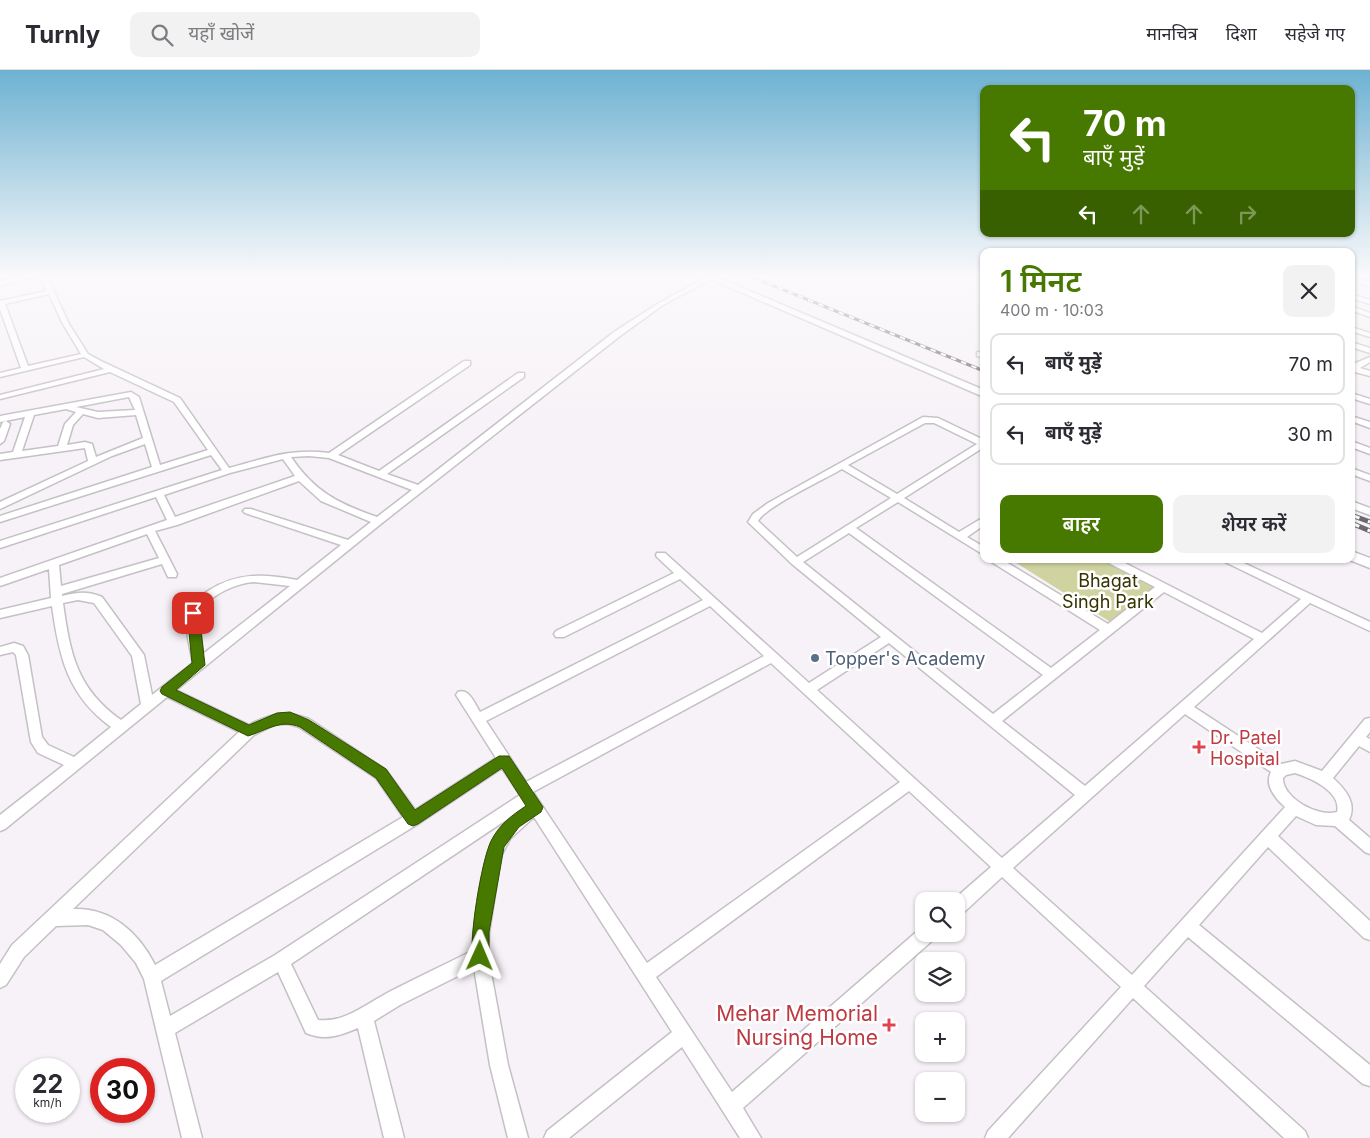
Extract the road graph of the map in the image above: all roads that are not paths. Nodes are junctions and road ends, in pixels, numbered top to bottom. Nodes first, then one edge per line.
1 (8, 325) edge
2 (69, 325) edge
3 (630, 325) edge
4 (828, 325) edge
5 (1355, 330) edge
6 (1370, 335) edge
7 (1355, 345) edge
8 (1370, 351) edge
9 (85, 355) junction
10 (1370, 358) edge
11 (467, 364) dead end
12 (1355, 366) edge
13 (25, 369) junction
14 (111, 369) junction
15 (1355, 369) edge
16 (1370, 374) edge
17 (520, 375) dead end
18 (0, 376) edge
19 (980, 392) edge
20 (1355, 396) edge
21 (0, 397) edge
22 (1368, 401) edge
23 (68, 407) junction
24 (81, 411) junction
25 (139, 412) junction
26 (30, 415) junction
27 (1355, 419) edge
28 (2, 423) edge
29 (1370, 425) edge
30 (147, 440) junction
31 (0, 441) edge
32 (980, 442) edge
33 (1355, 445) edge
34 (62, 447) junction
35 (980, 447) edge
36 (213, 451) junction
37 (1370, 451) edge
38 (17, 454) junction
39 (285, 455) junction
40 (331, 456) junction
41 (0, 457) edge
42 (94, 462) junction
43 (841, 466) junction
44 (157, 469) junction
45 (227, 470) junction
46 (1355, 472) edge
47 (380, 474) junction
48 (300, 477) junction
49 (1370, 478) edge
50 (419, 489) junction
51 (158, 492) junction
52 (898, 498) junction
53 (0, 506) edge
54 (1355, 506) edge
55 (248, 511) dead end
56 (1370, 512) edge
57 (0, 519) edge
58 (378, 521) junction
59 (173, 523) junction
60 (980, 523) edge
61 (849, 528) junction
62 (150, 531) junction
63 (959, 537) junction
64 (349, 544) junction
65 (0, 545) edge
66 (980, 550) edge
67 (661, 555) dead end
68 (1355, 557) edge
69 (164, 560) junction
70 (796, 562) junction
71 (1000, 563) edge
72 (1117, 563) edge
73 (1235, 563) edge
74 (1370, 563) edge
75 (54, 564) junction
76 (172, 574) dead end
77 (681, 574) junction
78 (0, 582) edge
79 (299, 584) junction
80 (1163, 587) junction
81 (55, 596) junction
82 (1309, 598) junction
83 (711, 601) junction
84 (0, 614) edge
85 (1370, 626) edge
86 (1109, 630) junction
87 (560, 634) dead end
88 (889, 637) junction
89 (1262, 638) junction
90 (0, 651) edge
91 (772, 657) junction
92 (199, 665) junction
93 (1052, 675) junction
94 (808, 690) junction
95 (166, 691) junction
96 (462, 695) dead end
97 (148, 706) junction
98 (1184, 707) junction
99 (478, 719) junction
100 (994, 721) junction
101 (1370, 723) edge
102 (121, 727) junction
103 (248, 731) junction
104 (1357, 738) junction
105 (1370, 746) edge
106 (504, 760) junction
107 (76, 764) junction
108 (1280, 771) junction
109 (1325, 778) junction
110 (910, 783) junction
111 (1085, 795) junction
112 (529, 798) junction
113 (1294, 808) junction
114 (413, 819) junction
115 (1338, 820) junction
116 (0, 824) edge
117 (1268, 837) junction
118 (1370, 847) edge
119 (1002, 867) junction
120 (965, 900) edge
121 (52, 918) junction
122 (1188, 926) junction
123 (1370, 932) edge
124 (917, 942) edge
125 (480, 956) junction
126 (281, 961) junction
127 (645, 975) junction
128 (152, 977) junction
129 (0, 980) edge
130 (1132, 987) junction
131 (364, 1017) junction
132 (165, 1029) junction
133 (684, 1034) junction
134 (1370, 1077) edge
135 (731, 1106) junction
136 (557, 1137) edge
137 (192, 1138) edge
138 (394, 1138) edge
139 (518, 1138) edge
140 (752, 1138) edge
141 (995, 1138) edge
142 (1297, 1138) edge

1 - 13 street
2 - 9 street
3 - 50 street
4 - 19 street
5 - 6 street
7 - 8 street
9 - 13 street
9 - 14 street
10 - 12 street
11 - 40 street
13 - 18 street
14 - 21 street
14 - 36 street
15 - 16 street
17 - 47 street
20 - 22 street
23 - 24 street
23 - 25 street
23 - 26 street
24 - 25 street
24 - 34 street
25 - 30 street
26 - 28 street
26 - 38 street
27 - 29 street
28 - 31 street
30 - 42 street
30 - 44 street
32 - 43 street
33 - 37 street
34 - 38 street
34 - 42 street
35 - 52 street
36 - 44 street
36 - 45 street
38 - 41 street
39 - 40 street
39 - 45 street
39 - 48 street
40 - 47 street
42 - 53 street
43 - 52 street
43 - 70 street
44 - 57 street
45 - 51 street
46 - 49 street
47 - 50 street
48 - 58 street
48 - 59 street
50 - 58 street
51 - 59 street
51 - 65 street
52 - 61 street
52 - 63 street
54 - 56 street
55 - 64 street
58 - 64 street
59 - 62 street
60 - 63 street
61 - 70 street
61 - 93 street
62 - 69 street
62 - 75 street
63 - 66 street
64 - 79 street
67 - 77 street
68 - 74 street
69 - 76 street
69 - 81 street
70 - 88 street
71 - 86 street
72 - 80 street
73 - 82 street
75 - 78 street
75 - 81 street
77 - 83 street
77 - 87 street
79 - 92 street
79 - 92 street
80 - 86 street
80 - 89 street
81 - 84 street
81 - 97 street
81 - 102 street
82 - 85 street
82 - 89 street
83 - 91 street
83 - 99 street
86 - 93 street
88 - 94 street
88 - 100 street
89 - 98 street
90 - 107 street
91 - 94 street
91 - 112 street
92 - 95 street
93 - 100 street
94 - 110 street
95 - 97 street
95 - 103 street
96 - 99 street
97 - 102 street
98 - 108 street
98 - 111 street
99 - 106 street
100 - 111 street
101 - 104 street
102 - 107 street
103 - 114 street
103 - 121 street
104 - 105 street
104 - 109 street
106 - 112 street
106 - 114 street
107 - 116 street
108 - 109 street
108 - 113 street
109 - 115 street
110 - 119 street
110 - 127 street
111 - 119 street
112 - 125 street
112 - 126 street
112 - 127 street
113 - 115 street
113 - 117 street
114 - 128 street
115 - 118 street
117 - 122 street
117 - 123 street
119 - 120 street
119 - 130 street
121 - 128 street
121 - 129 street
122 - 130 street
122 - 134 street
124 - 135 street
125 - 131 street
125 - 139 street
126 - 131 street
126 - 132 street
127 - 133 street
128 - 132 street
130 - 141 street
130 - 142 street
131 - 138 street
132 - 137 street
133 - 135 street
133 - 136 street
135 - 140 street

